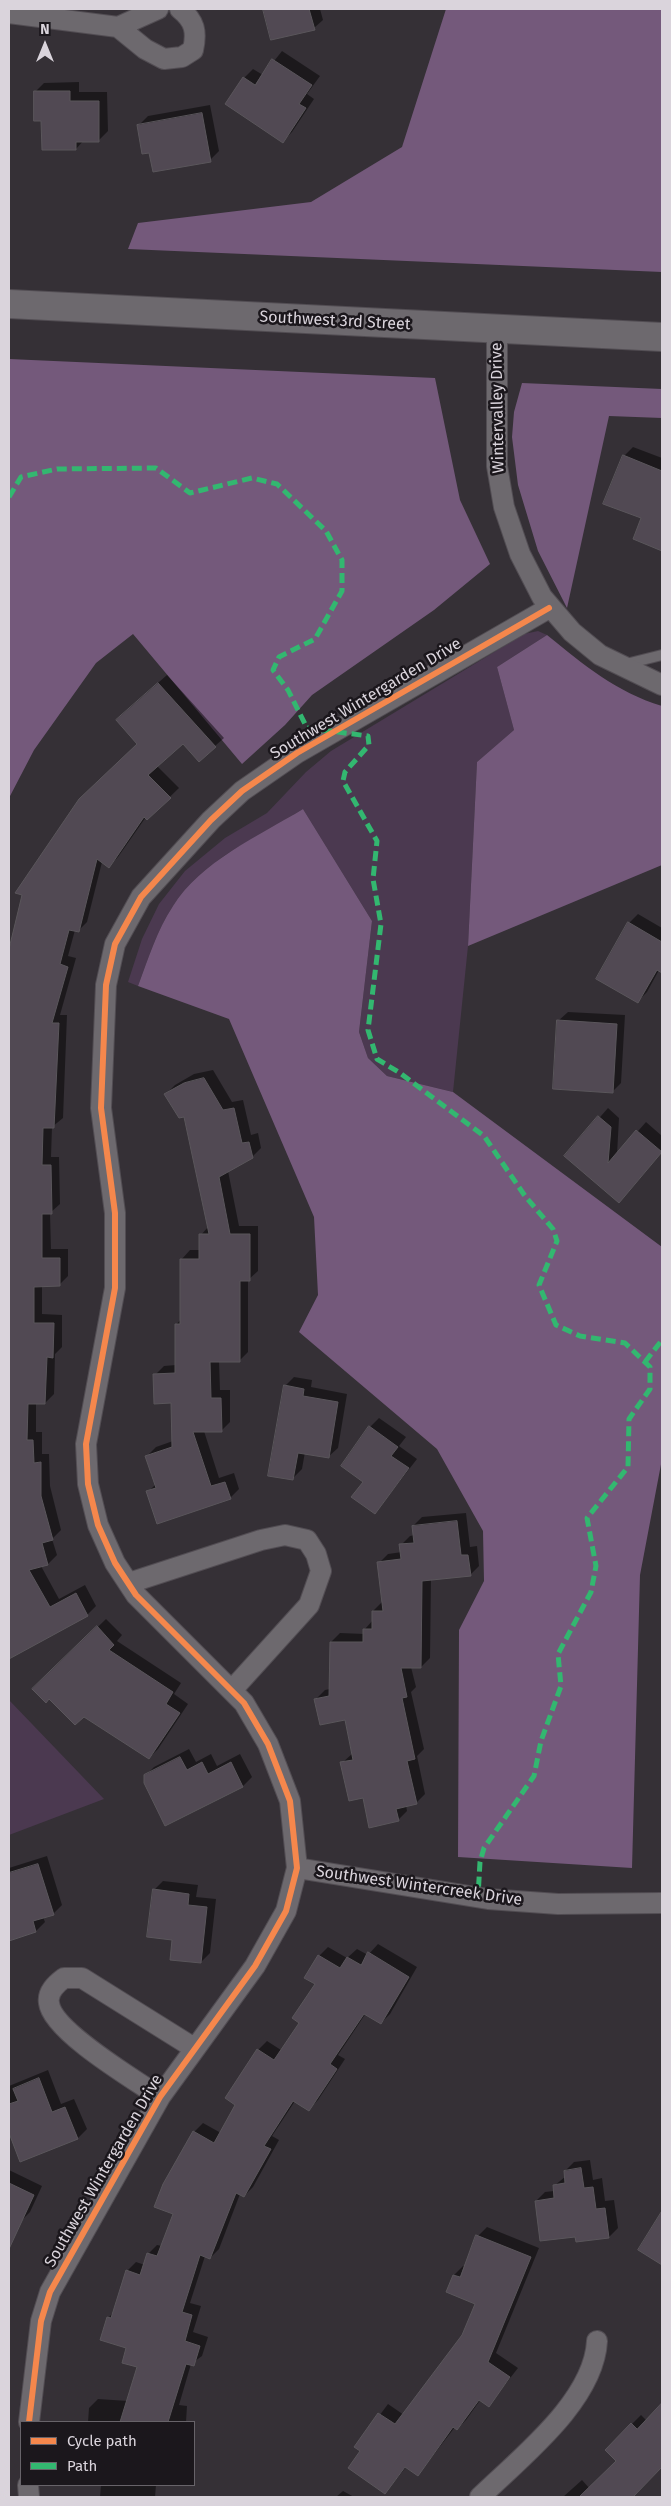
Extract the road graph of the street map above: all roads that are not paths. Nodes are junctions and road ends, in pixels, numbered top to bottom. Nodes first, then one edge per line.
1 (158, 9) edge
2 (180, 9) edge
3 (9, 13) edge
4 (118, 27) junction
5 (9, 304) edge
6 (497, 330) junction
7 (662, 337) edge
8 (550, 608) junction
9 (662, 655) edge
10 (621, 665) junction
11 (662, 685) edge
12 (129, 1583) junction
13 (232, 1690) junction
14 (297, 1868) junction
15 (662, 1903) edge
16 (194, 2048) junction
17 (160, 2097) junction
18 (597, 2341) dead end
19 (29, 2421) edge
20 (480, 2497) edge

1 - 4 street
2 - 4 street
3 - 4 street
5 - 6 main road, Southwest 3rd Street
6 - 7 main road, Southwest 3rd Street
6 - 8 street, Wintervalley Drive
8 - 10 street, Wintervalley Drive
8 - 12 street, Southwest Wintergarden Drive
9 - 10 lane
10 - 11 street, Wintervalley Drive
12 - 13 street, Southwest Wintergarden Drive
12 - 13 street
13 - 14 street, Southwest Wintergarden Drive
14 - 15 street, Southwest Wintercreek Drive
14 - 16 street, Southwest Wintergarden Drive
16 - 17 street, Southwest Wintergarden Drive
16 - 17 street
17 - 19 street, Southwest Wintergarden Drive
18 - 20 street

